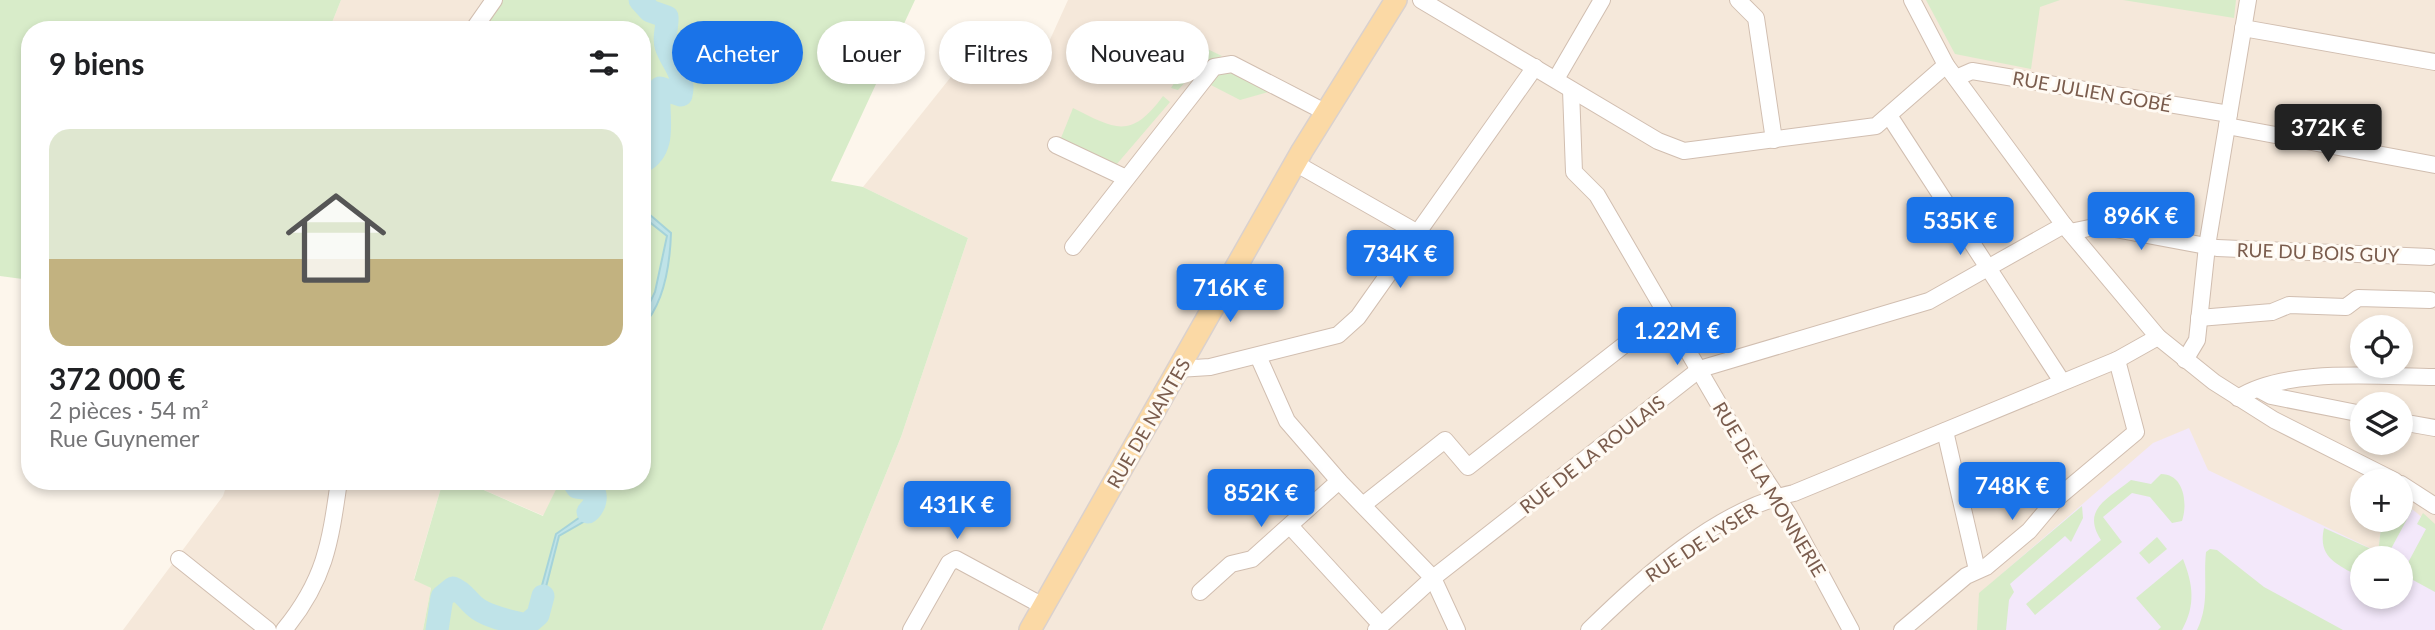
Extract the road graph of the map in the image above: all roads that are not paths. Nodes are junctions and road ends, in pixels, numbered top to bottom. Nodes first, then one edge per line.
1 (494, 0) edge
2 (1396, 0) edge
3 (1421, 0) edge
4 (1602, 0) edge
5 (1738, 0) edge
6 (1912, 0) edge
7 (2248, 0) edge
8 (479, 21) edge
9 (2244, 28) junction
10 (2435, 62) edge
11 (1535, 67) junction
12 (1951, 72) junction
13 (1556, 79) junction
14 (1571, 90) junction
15 (1328, 113) junction
16 (1889, 117) junction
17 (2228, 120) junction
18 (1774, 140) junction
19 (1056, 145) dead end
20 (1295, 163) junction
21 (2435, 165) edge
22 (1126, 178) junction
23 (2067, 228) junction
24 (1418, 233) junction
25 (2207, 246) junction
26 (1073, 247) dead end
27 (2430, 257) dead end
28 (1989, 267) junction
29 (2430, 300) dead end
30 (1665, 313) junction
31 (2199, 318) junction
32 (2158, 337) junction
33 (1258, 356) junction
34 (2117, 360) junction
35 (2185, 360) junction
36 (1178, 369) junction
37 (1700, 369) junction
38 (2435, 377) edge
39 (2061, 380) junction
40 (2258, 389) junction
41 (2238, 398) junction
42 (2350, 412) edge
43 (2413, 424) edge
44 (2435, 428) edge
45 (1945, 431) junction
46 (2371, 469) edge
47 (1339, 481) junction
48 (337, 490) edge
49 (2413, 492) edge
50 (1777, 497) junction
51 (1363, 505) junction
52 (2435, 506) edge
53 (1291, 527) junction
54 (179, 559) dead end
55 (1977, 570) junction
56 (1433, 578) junction
57 (1200, 592) dead end
58 (1043, 606) junction
59 (1448, 626) edge
60 (1379, 627) edge
61 (268, 630) edge
62 (284, 630) edge
63 (911, 630) edge
64 (1030, 630) edge
65 (1589, 630) edge
66 (1851, 630) edge
67 (1902, 630) edge

1 - 8 street
2 - 15 main road, RUE DE NANTES
3 - 11 street
4 - 13 street
5 - 18 street
6 - 12 street
7 - 9 street
9 - 10 street
9 - 17 street
11 - 13 street
11 - 24 street
12 - 16 street
12 - 17 street, RUE JULIEN GOBÉ
12 - 23 street
13 - 14 street
14 - 18 street
14 - 30 street, RUE DE LA MONNERIE
15 - 20 main road, RUE DE NANTES
15 - 22 street
16 - 18 street
16 - 28 street
17 - 21 street, RUE JULIEN GOBÉ
17 - 25 street
19 - 22 street
20 - 24 street
20 - 36 main road, RUE DE NANTES
22 - 26 street
23 - 25 street, RUE DU BOIS GUY
23 - 28 street, RUE DE LA ROULAIS
23 - 32 street
24 - 33 street
25 - 27 street, RUE DU BOIS GUY
25 - 31 street
28 - 37 street, RUE DE LA ROULAIS
28 - 39 street
29 - 31 street
30 - 37 street, RUE DE LA MONNERIE
30 - 51 street
31 - 35 street
32 - 34 street, RUE DE L'YSER
32 - 35 street
33 - 36 street
33 - 47 street
34 - 39 street, RUE DE L'YSER
34 - 55 street
35 - 41 street
36 - 58 main road, RUE DE NANTES
37 - 50 street, RUE DE LA MONNERIE
37 - 56 street, RUE DE LA ROULAIS
38 - 40 street
39 - 45 street, RUE DE L'YSER
40 - 41 street
40 - 42 street
41 - 46 street
43 - 44 street
45 - 50 street, RUE DE L'YSER
45 - 55 street
47 - 51 street
47 - 53 street
48 - 62 street
49 - 52 street
50 - 65 street, RUE DE L'YSER
50 - 66 street, RUE DE LA MONNERIE
51 - 56 street
53 - 57 street
53 - 60 street
54 - 61 street
55 - 67 street
56 - 59 street
56 - 60 street, RUE DE LA ROULAIS
58 - 63 street
58 - 64 main road, RUE DE NANTES

